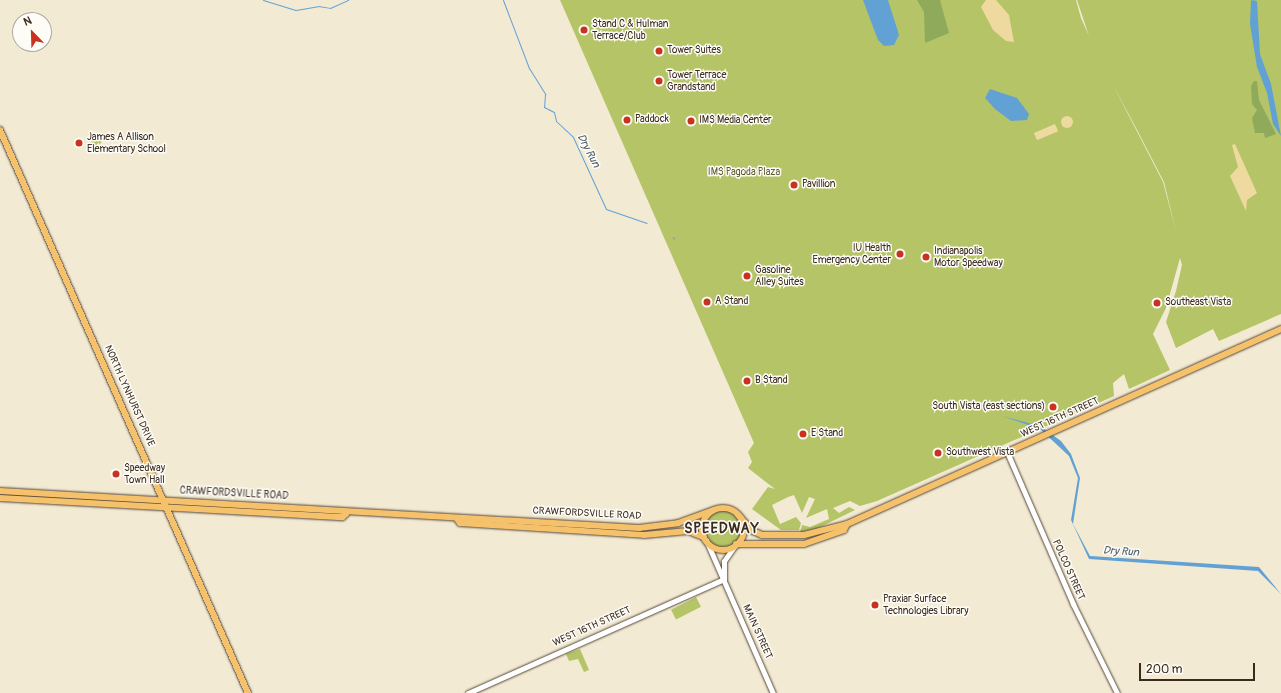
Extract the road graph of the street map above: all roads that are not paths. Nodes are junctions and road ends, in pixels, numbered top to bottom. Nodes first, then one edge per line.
1 (0, 130) edge
2 (1281, 330) edge
3 (1007, 452) junction
4 (0, 491) edge
5 (0, 498) edge
6 (163, 500) junction
7 (167, 507) junction
8 (714, 510) junction
9 (346, 514) junction
10 (738, 515) junction
11 (456, 519) junction
12 (847, 524) junction
13 (705, 539) junction
14 (736, 545) junction
15 (724, 579) junction
16 (248, 693) edge
17 (468, 693) edge
18 (773, 693) edge
19 (1117, 693) edge

1 - 6 main road, NORTH LYNHURST DRIVE
2 - 3 main road, WEST 16TH STREET
3 - 12 main road, WEST 16TH STREET
3 - 19 street, POLCO STREET
4 - 6 main road, CRAWFORDSVILLE ROAD
5 - 7 main road, CRAWFORDSVILLE ROAD
6 - 7 main road, NORTH LYNHURST DRIVE
6 - 9 main road, CRAWFORDSVILLE ROAD
7 - 9 main road, CRAWFORDSVILLE ROAD
7 - 16 main road, NORTH LYNHURST DRIVE
8 - 10 main road
8 - 11 main road, CRAWFORDSVILLE ROAD
8 - 13 main road
9 - 11 main road, CRAWFORDSVILLE ROAD
10 - 12 main road, WEST 16TH STREET
10 - 14 main road
11 - 13 main road, CRAWFORDSVILLE ROAD
12 - 14 main road, WEST 16TH STREET
13 - 14 main road
13 - 15 street, MAIN STREET
14 - 15 street, MAIN STREET
15 - 17 street, WEST 16TH STREET
15 - 18 street, MAIN STREET

